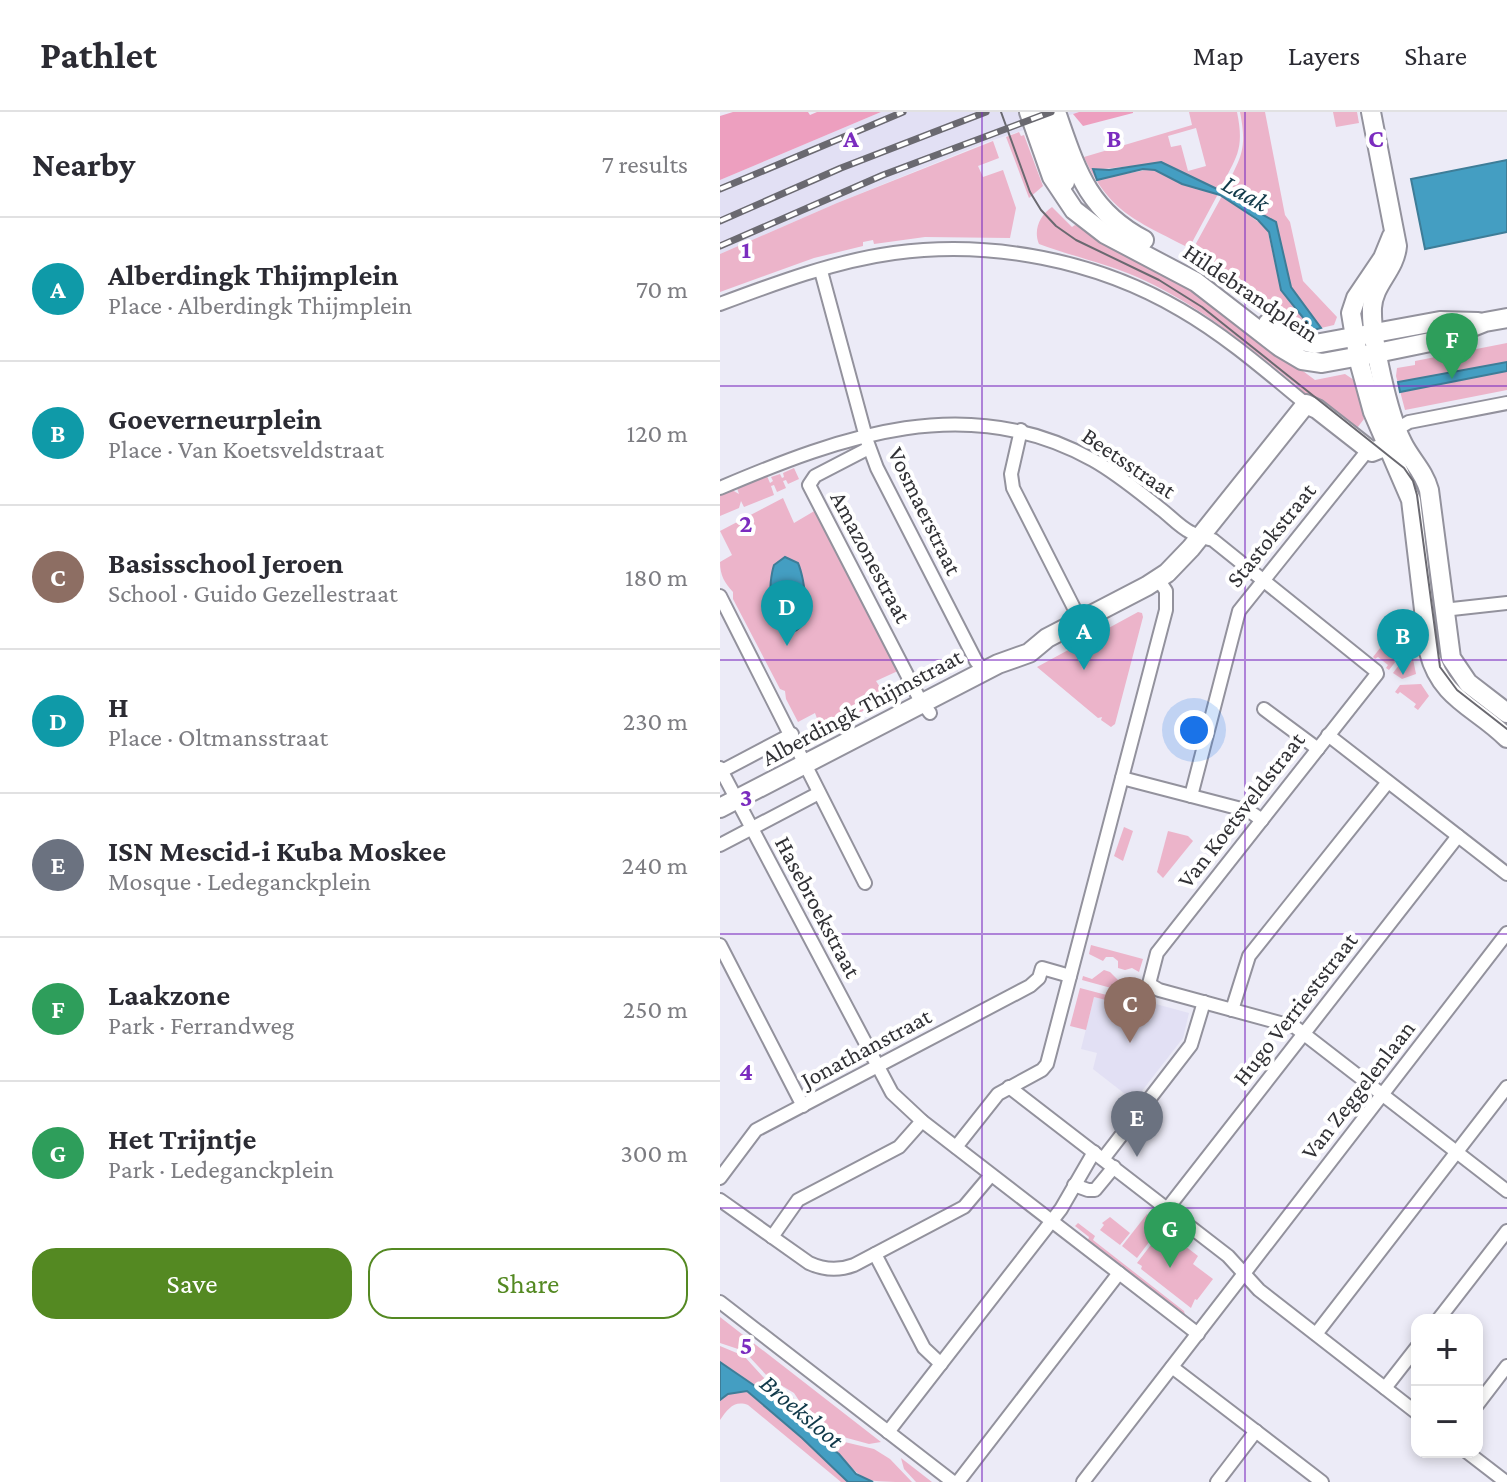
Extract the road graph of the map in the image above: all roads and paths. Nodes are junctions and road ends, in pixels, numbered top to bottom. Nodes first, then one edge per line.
1 (1029, 112) edge
2 (1042, 112) edge
3 (1056, 112) edge
4 (1371, 112) edge
5 (1059, 160) junction
6 (1082, 216) junction
7 (1392, 222) junction
8 (1124, 230) junction
9 (821, 271) junction
10 (720, 304) edge
11 (1507, 318) edge
12 (1485, 322) junction
13 (1374, 334) junction
14 (1356, 347) junction
15 (1377, 353) junction
16 (1507, 403) edge
17 (1306, 404) junction
18 (1021, 430) junction
19 (1389, 437) junction
20 (868, 441) junction
21 (1364, 446) junction
22 (720, 488) edge
23 (1201, 536) junction
24 (1158, 579) junction
25 (1263, 580) junction
26 (720, 596) edge
27 (1507, 603) edge
28 (1434, 611) junction
29 (1083, 619) junction
30 (991, 667) junction
31 (1377, 673) joint
32 (927, 708) junction
33 (1264, 709) dead end
34 (1507, 713) edge
35 (792, 734) junction
36 (1328, 735) junction
37 (1507, 738) edge
38 (1318, 749) junction
39 (806, 764) junction
40 (720, 770) edge
41 (1122, 778) junction
42 (1388, 782) junction
43 (819, 793) junction
44 (1191, 796) junction
45 (728, 804) edge
46 (1262, 820) junction
47 (751, 828) junction
48 (1458, 836) junction
49 (720, 845) edge
50 (1507, 874) edge
51 (865, 883) dead end
52 (1507, 933) edge
53 (720, 945) edge
54 (1070, 976) junction
55 (1204, 1002) junction
56 (1232, 1010) junction
57 (1303, 1033) junction
58 (876, 1067) junction
59 (1009, 1087) junction
60 (1507, 1087) edge
61 (1382, 1094) junction
62 (803, 1106) junction
63 (922, 1121) junction
64 (956, 1147) junction
65 (1457, 1152) junction
66 (1105, 1167) junction
67 (991, 1175) junction
68 (720, 1178) edge
69 (1074, 1185) junction
70 (1507, 1191) edge
71 (720, 1200) edge
72 (1167, 1209) junction
73 (1051, 1222) junction
74 (1507, 1231) edge
75 (772, 1237) junction
76 (875, 1254) junction
77 (1119, 1273) junction
78 (1244, 1274) junction
79 (720, 1302) edge
80 (1443, 1314) edge
81 (1198, 1334) junction
82 (1316, 1334) junction
83 (1411, 1355) edge
84 (941, 1364) junction
85 (1507, 1366) edge
86 (1172, 1367) junction
87 (1385, 1388) junction
88 (1483, 1397) edge
89 (1411, 1408) edge
90 (1256, 1431) junction
91 (888, 1432) junction
92 (1475, 1458) edge
93 (955, 1482) edge
94 (1083, 1482) edge
95 (1217, 1482) edge
96 (1322, 1482) edge
97 (1506, 1482) edge

1 - 6 street, Hildebrandplein
2 - 5 street, Hildebrandplein
3 - 8 street, Hildebrandplein
4 - 7 street
5 - 6 street, Hildebrandplein
5 - 8 street, Hildebrandplein
6 - 14 street, Hildebrandplein
7 - 13 street
7 - 14 street
8 - 14 street, Hildebrandplein
9 - 10 street
9 - 17 street
9 - 20 street, Vosmaerstraat
11 - 12 street
12 - 13 street, Hildebrandplein
12 - 15 street
13 - 14 street, Hildebrandplein
13 - 15 street
14 - 15 street
14 - 19 street
15 - 19 street
16 - 19 street
17 - 21 street
17 - 23 street
18 - 20 street, Beetsstraat
18 - 23 street, Beetsstraat
18 - 29 street
19 - 21 street
19 - 28 street
20 - 22 street, Beetsstraat
20 - 30 street, Vosmaerstraat
20 - 32 street, Amazonestraat
21 - 25 street, Stastokstraat
23 - 24 street
23 - 25 street, Beetsstraat
24 - 29 street, Alberdingk Thijmstraat
24 - 41 street
25 - 31 street, Beetsstraat
25 - 44 street, Stastokstraat
26 - 35 street
27 - 28 street
28 - 34 street
28 - 37 street
29 - 30 street, Alberdingk Thijmstraat
30 - 32 street, Alberdingk Thijmstraat
31 - 36 street, Van Koetsveldstraat
32 - 39 street, Alberdingk Thijmstraat
33 - 38 street
35 - 39 street
35 - 40 street, Alberdingk Thijmstraat
36 - 38 street, Van Koetsveldstraat
36 - 42 street
38 - 46 street, Van Koetsveldstraat
39 - 43 street
39 - 45 street, Alberdingk Thijmstraat
40 - 45 street, Hasebroekstraat
41 - 44 street
41 - 54 street
42 - 48 street
42 - 56 street
43 - 47 street
43 - 51 street
44 - 46 street
45 - 47 street, Hasebroekstraat
46 - 55 street, Van Koetsveldstraat
47 - 49 street
47 - 58 street, Hasebroekstraat
48 - 50 street
48 - 57 street, Hugo Verrieststraat
52 - 61 street, Van Zeggelenlaan
53 - 62 street
54 - 58 street, Jonathanstraat
54 - 59 street
55 - 56 street
55 - 66 street
56 - 57 street
57 - 61 street
57 - 72 street, Hugo Verrieststraat
58 - 62 street, Jonathanstraat
58 - 63 street, Hasebroekstraat
59 - 64 street
59 - 66 street
60 - 65 street
61 - 65 street
61 - 78 street, Van Zeggelenlaan
62 - 68 street, Jonathanstraat
63 - 64 street, Hasebroekstraat
63 - 75 street
64 - 67 street, Hasebroekstraat
65 - 70 street
65 - 82 street
66 - 69 street
66 - 69 street
66 - 72 street
67 - 73 street, Hasebroekstraat
67 - 76 street
69 - 73 street
71 - 75 street
72 - 78 street
73 - 77 street, Hasebroekstraat
73 - 84 street
74 - 80 street
75 - 76 street
76 - 84 street
77 - 81 street, Hasebroekstraat
77 - 93 street
78 - 81 street, Van Zeggelenlaan
78 - 82 street
79 - 91 street
81 - 86 street
82 - 87 street
83 - 87 street
84 - 91 street
85 - 88 street
86 - 90 street
86 - 94 street
87 - 89 street
90 - 95 street
90 - 96 street
91 - 93 street
92 - 97 street

